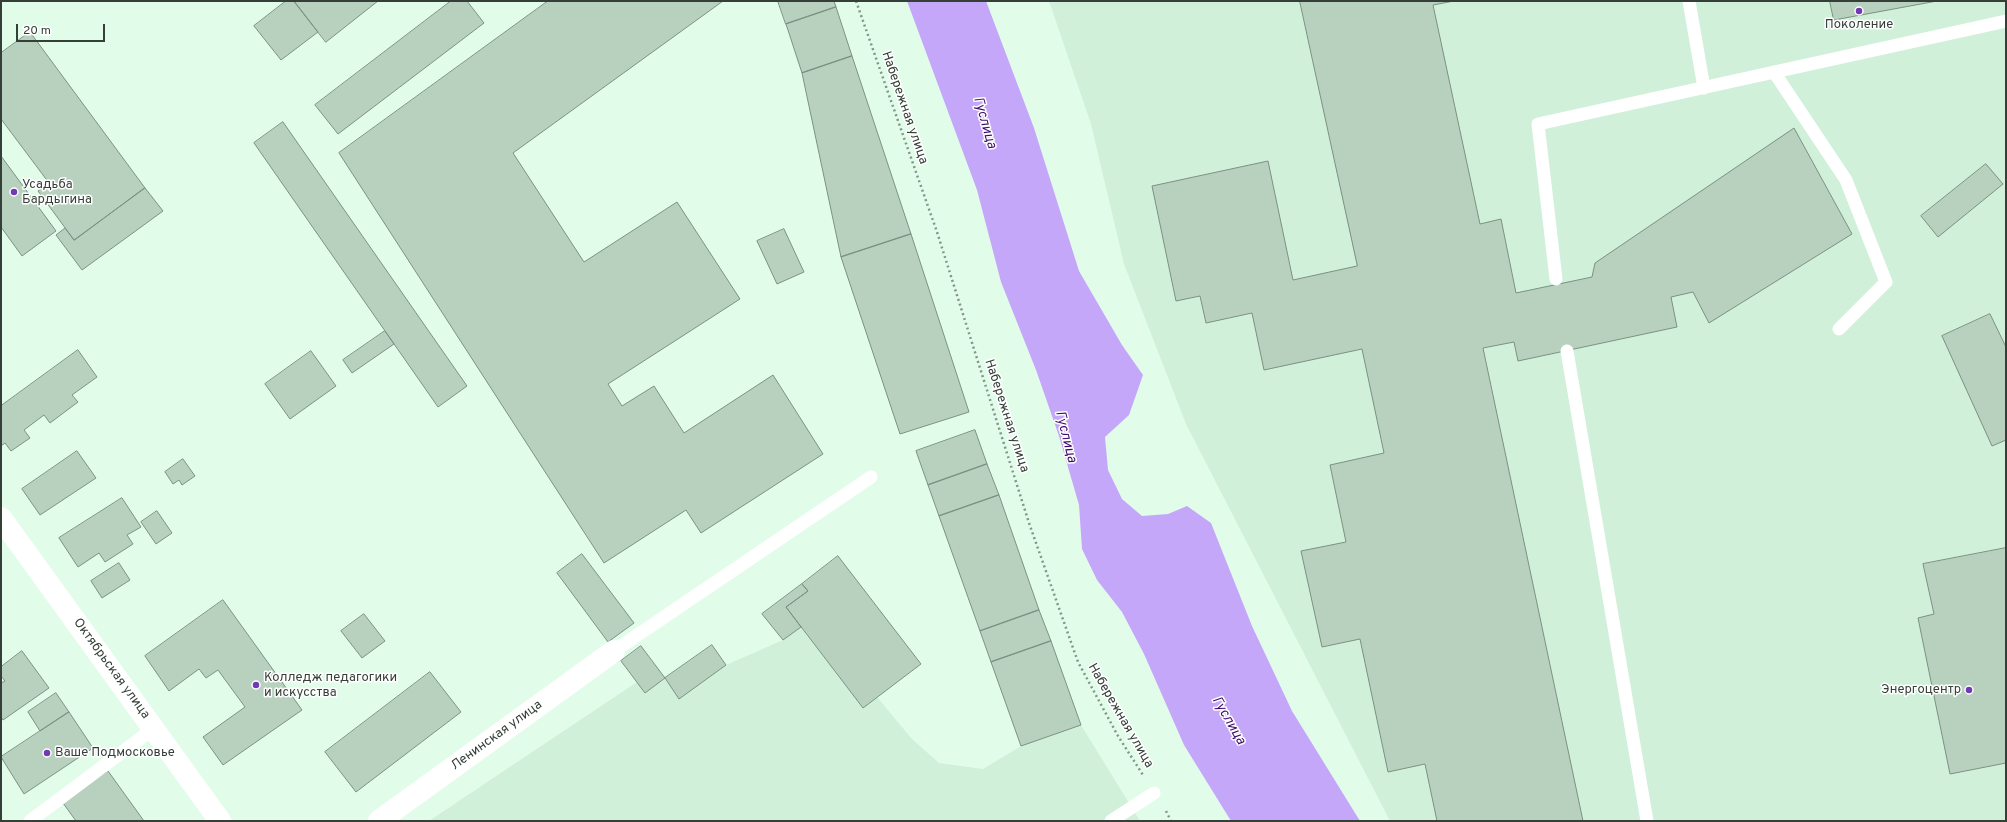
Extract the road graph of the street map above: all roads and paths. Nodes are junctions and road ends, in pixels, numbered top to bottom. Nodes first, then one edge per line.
1 (856, 1) edge
2 (1689, 1) edge
3 (2006, 21) edge
4 (1774, 72) junction
5 (1704, 88) junction
6 (1556, 279) dead end
7 (1839, 329) dead end
8 (1567, 351) dead end
9 (871, 477) dead end
10 (1, 518) edge
11 (614, 651) joint
12 (153, 728) junction
13 (1154, 793) junction
14 (34, 820) edge
15 (220, 821) edge
16 (379, 821) edge
17 (1111, 821) edge
18 (1171, 821) edge
19 (1647, 821) edge

1 - 13 path, Набережная улица
2 - 5 lane
3 - 4 lane
4 - 5 lane
4 - 7 lane
5 - 6 lane
8 - 19 lane
9 - 11 lane
10 - 12 street, Октябрьская улица
11 - 16 street, Ленинская улица
12 - 14 lane
12 - 15 street, Октябрьская улица
13 - 17 lane
13 - 18 path, Набережная улица

